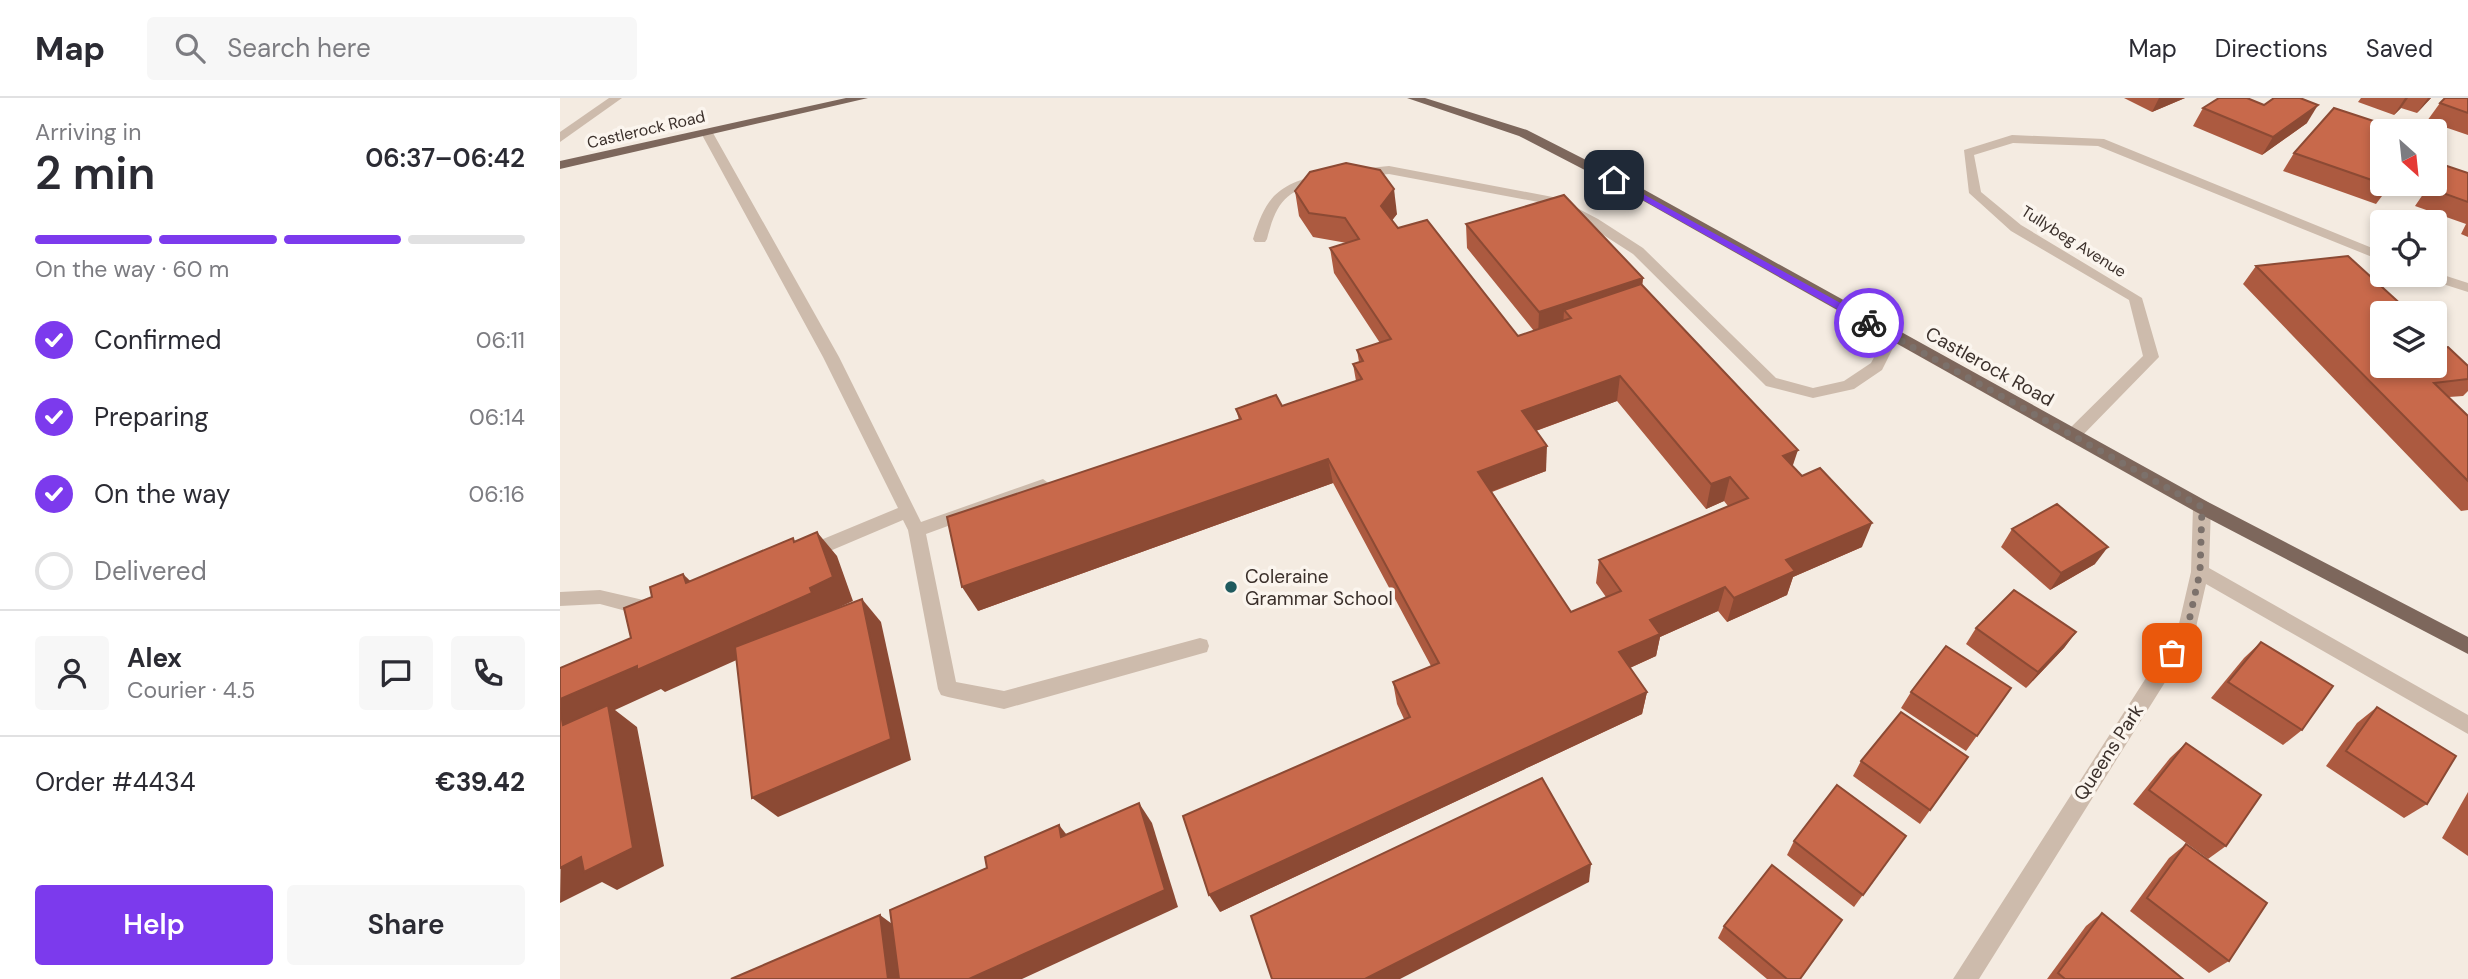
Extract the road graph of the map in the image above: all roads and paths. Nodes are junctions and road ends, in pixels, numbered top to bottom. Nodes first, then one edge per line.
1 (616, 98) edge
2 (862, 98) edge
3 (1413, 98) edge
4 (706, 133) junction
5 (560, 138) edge
6 (560, 165) edge
7 (1260, 239) dead end
8 (2370, 252) edge
9 (2447, 281) edge
10 (2468, 288) edge
11 (1892, 336) junction
12 (2072, 436) junction
13 (1061, 480) edge
14 (2202, 507) junction
15 (908, 511) junction
16 (917, 530) junction
17 (785, 562) edge
18 (2200, 572) junction
19 (560, 599) edge
20 (674, 608) edge
21 (1200, 646) dead end
22 (2468, 646) edge
23 (2468, 725) edge
24 (1965, 979) edge

1 - 5 street
2 - 4 main road, Castlerock Road
3 - 11 main road, Castlerock Road
4 - 6 main road, Castlerock Road
4 - 15 street
7 - 11 street
8 - 12 street, Tullybeg Avenue
9 - 10 street
11 - 12 main road, Castlerock Road
12 - 14 main road, Castlerock Road
13 - 16 street
14 - 18 street, Queens Park
14 - 22 main road, Castlerock Road
15 - 16 street
15 - 17 street
16 - 21 street
18 - 23 street
18 - 24 street, Queens Park
19 - 20 street

